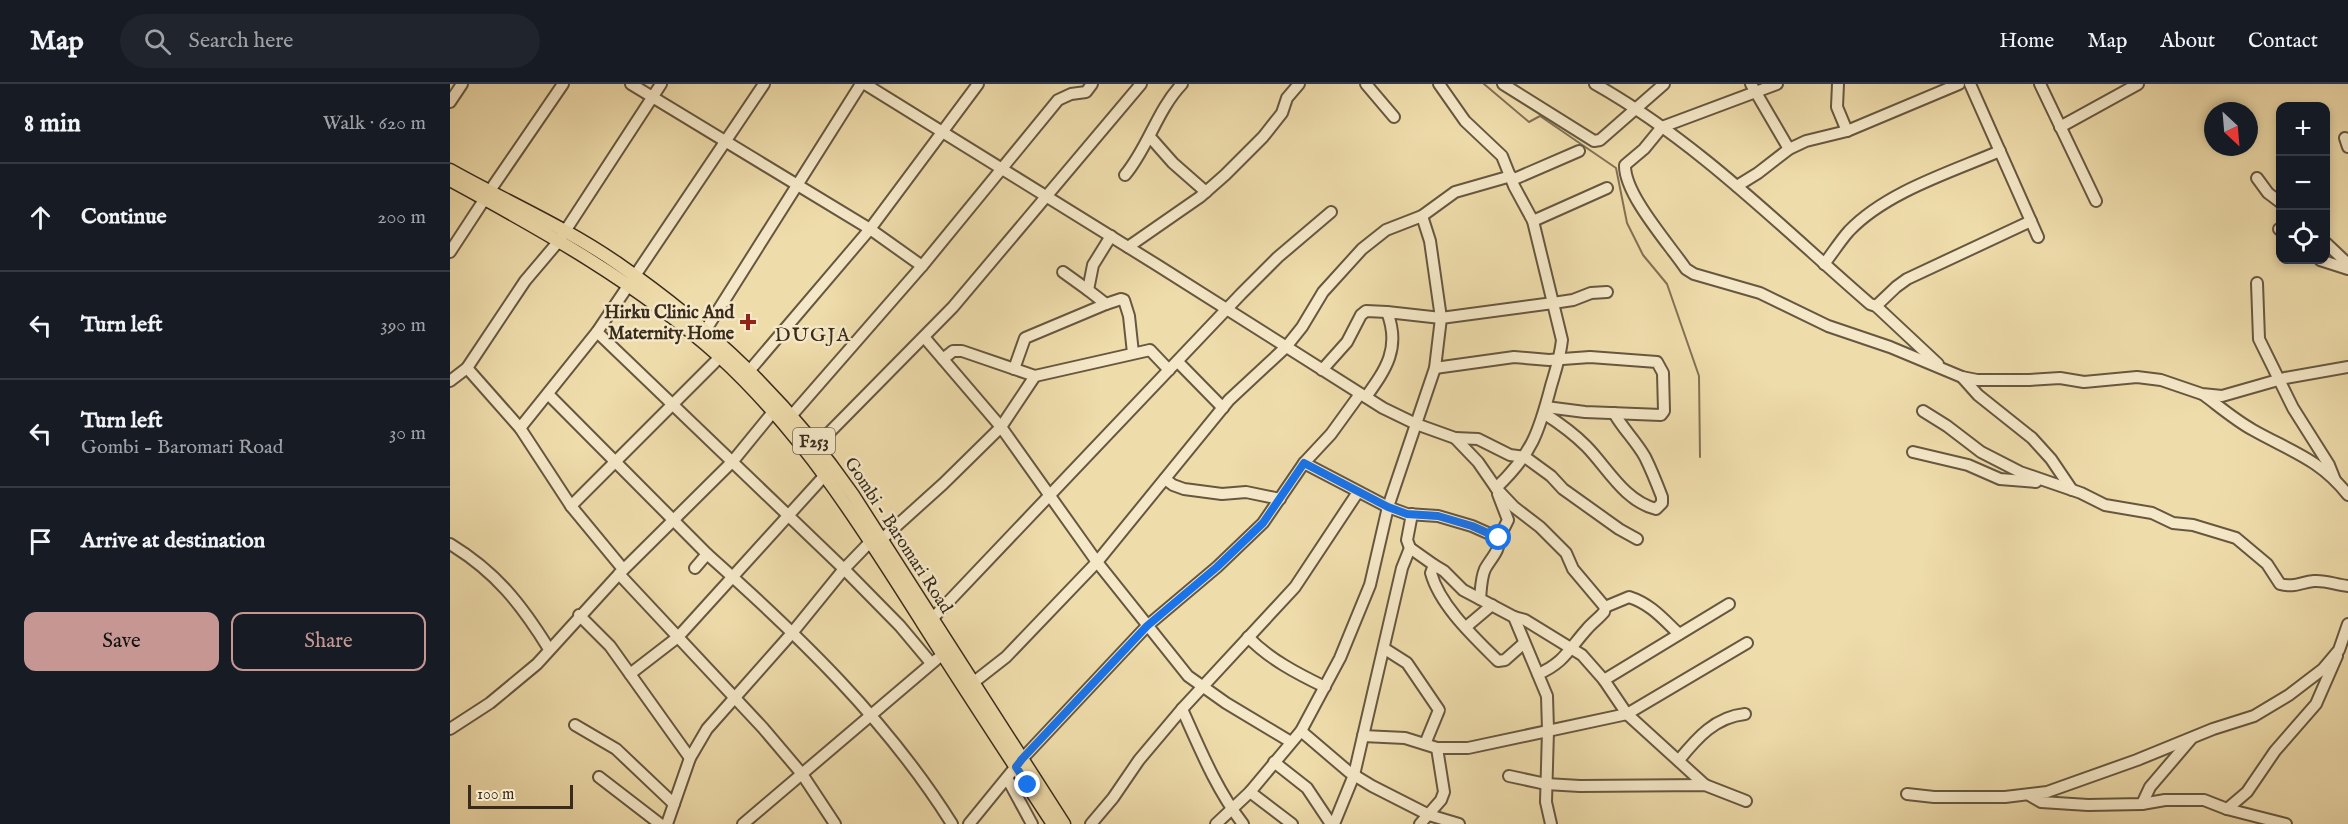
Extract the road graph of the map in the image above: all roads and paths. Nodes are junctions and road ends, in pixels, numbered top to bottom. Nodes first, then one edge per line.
1 (462, 84) edge
2 (563, 84) edge
3 (631, 84) edge
4 (661, 84) edge
5 (764, 84) edge
6 (863, 84) edge
7 (978, 84) edge
8 (1092, 84) edge
9 (1141, 84) edge
10 (1182, 84) edge
11 (1299, 84) edge
12 (1366, 84) edge
13 (1439, 84) edge
14 (1503, 84) edge
15 (1595, 84) edge
16 (1664, 84) edge
17 (1777, 84) edge
18 (1838, 84) edge
19 (1959, 84) edge
20 (1970, 84) edge
21 (2040, 84) edge
22 (2138, 84) edge
23 (1753, 89) edge
24 (652, 97) junction
25 (450, 102) edge
26 (1636, 107) junction
27 (1394, 117) dead end
28 (1662, 127) junction
29 (2060, 127) junction
30 (1846, 131) junction
31 (944, 132) junction
32 (1150, 137) junction
33 (726, 143) junction
34 (1789, 149) junction
35 (1579, 151) dead end
36 (2000, 151) junction
37 (450, 170) edge
38 (1002, 170) junction
39 (1125, 175) dead end
40 (1511, 178) junction
41 (2257, 178) dead end
42 (450, 180) edge
43 (796, 186) junction
44 (1737, 186) junction
45 (1607, 188) dead end
46 (1206, 192) junction
47 (487, 196) junction
48 (1047, 197) junction
49 (2276, 199) edge
50 (2096, 201) dead end
51 (1331, 212) dead end
52 (1422, 216) junction
53 (1533, 221) junction
54 (2031, 221) junction
55 (870, 229) junction
56 (561, 237) junction
57 (1111, 237) junction
58 (2038, 237) dead end
59 (1128, 247) junction
60 (2330, 248) edge
61 (450, 252) edge
62 (2330, 263) edge
63 (1824, 264) junction
64 (2348, 264) edge
65 (922, 266) junction
66 (2348, 269) edge
67 (1063, 272) dead end
68 (631, 281) junction
69 (2257, 284) dead end
70 (1088, 290) junction
71 (1607, 292) dead end
72 (1553, 303) junction
73 (1106, 304) junction
74 (1876, 306) junction
75 (1227, 310) junction
76 (1387, 312) junction
77 (1441, 318) junction
78 (705, 331) junction
79 (597, 332) junction
80 (924, 337) junction
81 (1286, 347) junction
82 (1133, 353) junction
83 (720, 357) junction
84 (943, 359) junction
85 (1560, 360) junction
86 (1178, 362) junction
87 (1941, 366) junction
88 (2348, 367) edge
89 (467, 368) junction
90 (1435, 368) junction
91 (1014, 369) junction
92 (750, 370) junction
93 (1169, 370) junction
94 (1322, 370) junction
95 (1035, 376) junction
96 (1962, 376) junction
97 (2279, 380) junction
98 (450, 381) edge
99 (548, 394) junction
100 (2202, 394) junction
101 (1363, 395) junction
102 (673, 403) junction
103 (1223, 408) junction
104 (1545, 410) junction
105 (1923, 411) dead end
106 (772, 412) junction
107 (1614, 413) junction
108 (792, 415) junction
109 (1416, 424) junction
110 (1001, 427) junction
111 (520, 428) junction
112 (1455, 438) junction
113 (817, 445) junction
114 (1913, 452) dead end
115 (1525, 457) junction
116 (733, 461) junction
117 (616, 462) junction
118 (1304, 463) junction
119 (826, 474) junction
120 (1165, 479) junction
121 (2335, 480) junction
122 (2045, 481) junction
123 (1496, 488) junction
124 (2072, 491) junction
125 (1358, 492) junction
126 (1048, 495) junction
127 (2348, 495) edge
128 (1280, 499) junction
129 (571, 506) junction
130 (1388, 507) junction
131 (1412, 514) junction
132 (787, 515) junction
133 (1508, 520) junction
134 (1530, 520) junction
135 (673, 522) junction
136 (1499, 538) junction
137 (1637, 539) dead end
138 (876, 540) junction
139 (450, 544) edge
140 (1410, 548) junction
141 (707, 554) junction
142 (1097, 562) junction
143 (1434, 565) junction
144 (695, 568) dead end
145 (844, 569) junction
146 (621, 571) junction
147 (732, 576) junction
148 (2348, 586) edge
149 (1480, 599) junction
150 (1729, 604) dead end
151 (1492, 605) junction
152 (1605, 607) junction
153 (579, 615) junction
154 (1514, 617) junction
155 (933, 618) junction
156 (2348, 624) edge
157 (1147, 626) junction
158 (1466, 627) junction
159 (792, 633) junction
160 (1679, 634) junction
161 (678, 637) junction
162 (1248, 637) junction
163 (1747, 643) dead end
164 (1523, 644) junction
165 (549, 649) junction
166 (1573, 649) junction
167 (947, 650) junction
168 (1385, 650) junction
169 (2339, 650) junction
170 (931, 663) junction
171 (630, 674) junction
172 (1538, 674) junction
173 (1604, 680) junction
174 (974, 682) junction
175 (1203, 687) junction
176 (1325, 687) junction
177 (735, 700) junction
178 (1182, 709) junction
179 (871, 713) junction
180 (1627, 714) junction
181 (1744, 714) dead end
182 (575, 725) dead end
183 (450, 729) edge
184 (1548, 730) junction
185 (1301, 731) junction
186 (1363, 736) junction
187 (2194, 736) junction
188 (1291, 742) junction
189 (1425, 744) junction
190 (1437, 747) junction
191 (690, 758) junction
192 (1679, 760) junction
193 (1274, 762) junction
194 (1019, 763) junction
195 (802, 774) junction
196 (1354, 775) junction
197 (1509, 776) dead end
198 (599, 777) dead end
199 (1007, 778) junction
200 (1546, 784) junction
201 (1705, 785) junction
202 (1250, 792) junction
203 (1907, 794) dead end
204 (2029, 795) junction
205 (1746, 801) dead end
206 (674, 804) junction
207 (2142, 804) junction
208 (2227, 808) junction
209 (1231, 810) junction
210 (1428, 815) junction
211 (660, 824) edge
212 (667, 824) edge
213 (743, 824) edge
214 (835, 824) edge
215 (952, 824) edge
216 (969, 824) edge
217 (1032, 824) edge
218 (1053, 824) edge
219 (1064, 824) edge
220 (1091, 824) edge
221 (1216, 824) edge
222 (1243, 824) edge
223 (1292, 824) edge
224 (1333, 824) edge
225 (1420, 824) edge
226 (1459, 824) edge
227 (1551, 824) edge
228 (2286, 824) edge

1 - 25 street
2 - 47 street
3 - 24 street
4 - 24 street
5 - 33 street
6 - 31 street
6 - 43 street
7 - 31 street
8 - 38 street
9 - 48 street
10 - 32 street
11 - 46 street
12 - 27 street
13 - 40 street
14 - 26 street
15 - 26 street
16 - 26 street
17 - 23 street
18 - 30 street
19 - 30 street
20 - 36 street
21 - 29 street
22 - 29 street
23 - 28 street
23 - 34 street
24 - 33 street
24 - 56 street
26 - 28 street
28 - 44 street
28 - 87 street
29 - 50 street
30 - 34 street
31 - 38 street
31 - 55 street
32 - 39 street
32 - 46 street
33 - 43 street
33 - 68 street
34 - 44 street
35 - 40 street
36 - 54 street
36 - 63 street
37 - 47 main road, Gombi - Baromari Road / F253
38 - 48 street
38 - 65 street
40 - 52 street
40 - 53 street
41 - 49 street
42 - 47 main road, Gombi - Baromari Road / F253
43 - 55 street
43 - 78 street
44 - 63 street
45 - 53 street
46 - 59 street
47 - 56 main road, Gombi - Baromari Road / F253
47 - 61 street
48 - 57 street
48 - 80 street
51 - 75 street
52 - 77 street
52 - 81 street
53 - 72 street
54 - 58 street
54 - 74 street
55 - 65 street
55 - 92 street
56 - 68 main road, Gombi - Baromari Road / F253
56 - 89 street
57 - 59 street
57 - 70 street
59 - 75 street
60 - 64 street
62 - 66 street
63 - 74 street
65 - 108 street
67 - 70 street
68 - 78 main road, Gombi - Baromari Road / F253
68 - 79 street
68 - 83 main road, Gombi - Baromari Road / F253
69 - 97 street
70 - 73 street
71 - 72 street
72 - 77 street
72 - 85 street
73 - 82 street
73 - 91 street
74 - 87 street
75 - 81 street
75 - 86 street
76 - 77 street
76 - 94 street
76 - 101 street
77 - 90 street
78 - 92 main road, Gombi - Baromari Road / F253
79 - 99 street
79 - 102 street
80 - 84 street
80 - 113 street
81 - 94 street
81 - 103 street
82 - 93 street
82 - 95 street
83 - 102 street
83 - 106 main road, Gombi - Baromari Road / F253
84 - 91 street
84 - 110 street
85 - 90 street
85 - 104 street
85 - 107 street
86 - 93 street
86 - 103 street
87 - 96 street
88 - 97 street
89 - 98 street
89 - 111 street
90 - 109 street
91 - 95 street
92 - 108 main road, Gombi - Baromari Road / F253
93 - 126 street
94 - 101 street
95 - 110 street
96 - 100 street
96 - 124 street
97 - 100 street
97 - 121 street
99 - 111 street
99 - 117 street
100 - 121 street
101 - 109 street
101 - 118 street
102 - 116 street
102 - 117 street
103 - 120 street
104 - 107 street
104 - 107 street
104 - 115 street
105 - 122 street
106 - 116 street
106 - 119 main road, Gombi - Baromari Road / F253
108 - 113 main road, Gombi - Baromari Road / F253
109 - 112 street
109 - 130 street
110 - 126 street
110 - 138 street
111 - 129 street
112 - 115 street
112 - 123 street
113 - 138 main road, Gombi - Baromari Road / F253
114 - 122 street
115 - 123 street
115 - 137 street
116 - 132 street
116 - 135 street
117 - 129 street
117 - 135 street
118 - 125 street
118 - 128 street
119 - 132 street
119 - 138 main road, Gombi - Baromari Road / F253
120 - 128 street
120 - 142 street
121 - 127 street
122 - 124 street
123 - 133 street
123 - 134 street
124 - 148 street
125 - 130 street
125 - 162 street
126 - 142 street
126 - 155 street
128 - 157 street
129 - 146 street
130 - 131 street
130 - 176 street
131 - 136 street
131 - 140 street
132 - 145 street
132 - 147 street
133 - 134 street
133 - 136 street
134 - 152 street
135 - 141 street
135 - 146 street
136 - 149 street
138 - 145 street
138 - 155 main road, Gombi - Baromari Road / F253
138 - 167 main road, Gombi - Baromari Road / F253
139 - 165 street
140 - 143 street
140 - 168 street
141 - 144 street
141 - 147 street
142 - 157 street
142 - 174 street
143 - 149 street
143 - 158 street
145 - 159 street
145 - 170 street
146 - 153 street
146 - 161 street
147 - 159 street
147 - 161 street
149 - 151 street
150 - 160 street
151 - 154 street
151 - 158 street
152 - 160 street
152 - 166 street
153 - 165 street
153 - 171 street
154 - 164 street
154 - 166 street
155 - 167 main road, Gombi - Baromari Road / F253
156 - 169 street
157 - 175 street
157 - 194 street
158 - 164 street
159 - 177 street
159 - 179 street
160 - 173 street
161 - 171 street
161 - 177 street
162 - 175 street
162 - 176 street
163 - 180 street
164 - 172 street
165 - 183 street
166 - 172 street
166 - 173 street
167 - 170 street
167 - 174 main road, Gombi - Baromari Road / F253
167 - 194 main road, Gombi - Baromari Road / F253
168 - 186 street
168 - 189 street
169 - 187 street
169 - 208 street
170 - 179 street
171 - 191 street
172 - 184 street
173 - 180 street
174 - 194 main road, Gombi - Baromari Road / F253
175 - 178 street
175 - 188 street
176 - 185 street
177 - 191 street
177 - 195 street
178 - 209 street
178 - 220 street
179 - 195 street
179 - 215 street
180 - 184 street
180 - 192 street
181 - 192 street
182 - 206 street
184 - 190 street
184 - 200 street
185 - 188 street
185 - 196 street
186 - 189 street
186 - 196 street
187 - 204 street
187 - 207 street
188 - 193 street
189 - 190 street
190 - 210 street
191 - 206 street
192 - 201 street
193 - 202 street
193 - 224 street
194 - 199 street
194 - 218 main road, Gombi - Baromari Road / F253
194 - 219 main road, Gombi - Baromari Road / F253
195 - 213 street
195 - 214 street
196 - 210 street
196 - 224 street
197 - 200 street
198 - 211 street
199 - 216 street
199 - 217 street
200 - 201 street
200 - 227 street
201 - 205 street
202 - 209 street
202 - 223 street
203 - 204 street
204 - 207 street
206 - 212 street
207 - 208 street
208 - 228 street
209 - 221 street
209 - 222 street
210 - 225 street
210 - 226 street

